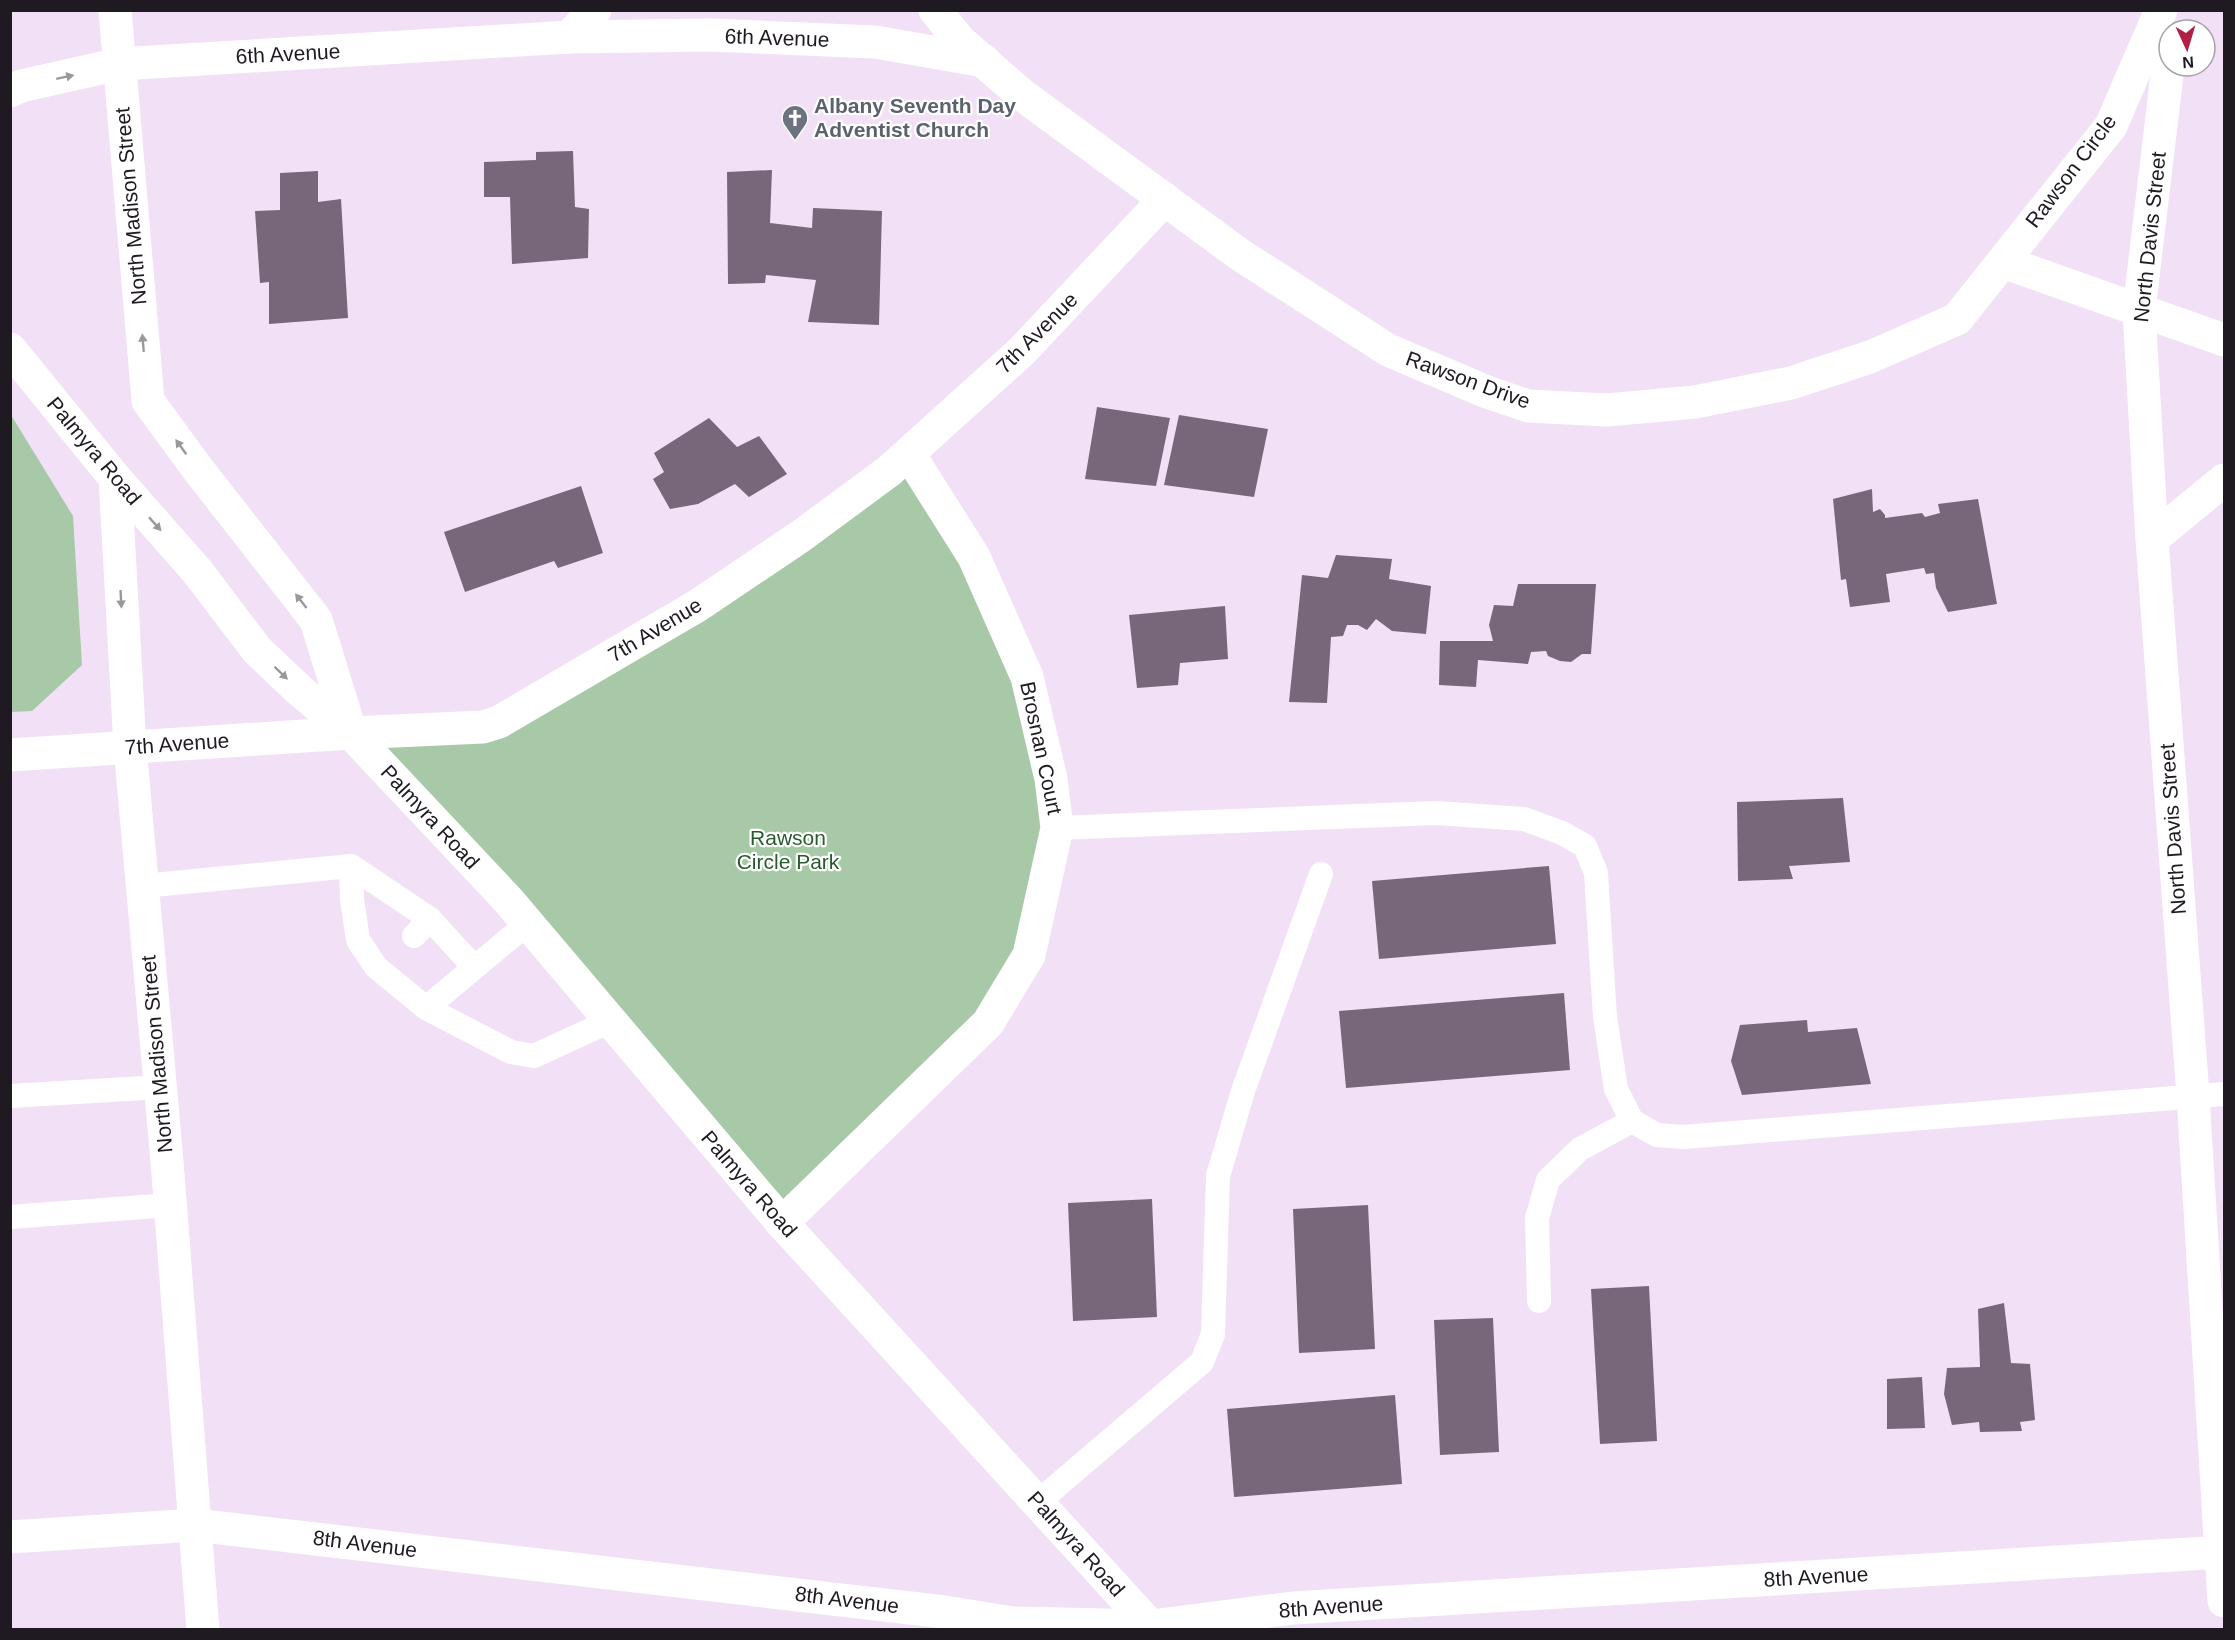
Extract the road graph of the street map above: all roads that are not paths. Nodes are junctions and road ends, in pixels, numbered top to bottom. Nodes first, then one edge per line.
1 (115, 10) edge
2 (595, 10) edge
3 (935, 10) edge
4 (2161, 10) edge
5 (569, 37) junction
6 (984, 62) junction
7 (119, 64) junction
8 (2167, 78) edge
9 (10, 90) edge
10 (1165, 199) junction
11 (2003, 262) junction
12 (2139, 310) junction
13 (2224, 340) edge
14 (10, 350) edge
15 (148, 401) joint
16 (909, 454) junction
17 (115, 478) junction
18 (2224, 480) edge
19 (2152, 539) junction
20 (351, 733) junction
21 (130, 747) junction
22 (10, 755) edge
23 (1057, 828) junction
24 (351, 866) junction
25 (1321, 873) dead end
26 (142, 886) junction
27 (528, 923) junction
28 (474, 967) junction
29 (426, 1008) junction
30 (610, 1021) junction
31 (161, 1087) junction
32 (2209, 1095) edge
33 (10, 1096) edge
34 (1632, 1121) junction
35 (170, 1205) junction
36 (10, 1216) edge
37 (782, 1223) junction
38 (1539, 1301) dead end
39 (1038, 1502) junction
40 (195, 1525) junction
41 (10, 1537) edge
42 (2222, 1552) edge
43 (2224, 1601) edge
44 (1153, 1628) edge
45 (203, 1629) edge

1 - 7 street, North Madison Street
2 - 5 street
3 - 6 street, Rawson Drive
4 - 11 street, Rawson Circle
5 - 6 street, 6th Avenue
5 - 7 street, 6th Avenue
6 - 10 street, Rawson Drive
9 -> 7 street, 6th Avenue
15 -> 7 street, North Madison Street
8 - 12 street, North Davis Street
10 - 11 street, Rawson Drive
10 - 16 street, 7th Avenue
11 - 12 street
12 - 13 street
12 - 19 street, North Davis Street
14 - 17 street, Palmyra Road
20 -> 15 street, Palmyra Road
16 - 20 street, 7th Avenue
16 - 23 street, Brosnan Court
17 -> 20 street, Palmyra Road
17 -> 21 street, North Madison Street
18 - 19 street
19 - 32 street, North Davis Street
20 - 21 street, 7th Avenue
20 - 27 street, Palmyra Road
21 - 22 street, 7th Avenue
21 - 26 street, North Madison Street
23 - 34 lane
23 - 37 street, Brosnan Court
24 - 26 lane
24 - 28 lane
24 - 29 lane
25 - 39 lane
26 - 31 street, North Madison Street
27 - 28 lane
27 - 30 street, Palmyra Road
28 - 29 lane
29 - 30 lane
30 - 37 street, Palmyra Road
31 - 33 lane
31 - 35 street, North Madison Street
32 - 34 lane
32 - 42 street, North Davis Street
34 - 38 lane
35 - 36 lane
35 - 40 street, North Madison Street
37 - 39 street, Palmyra Road
39 - 44 street, Palmyra Road
40 - 41 street, 8th Avenue
40 - 44 street, 8th Avenue
40 - 45 street, North Madison Street
42 - 43 street, North Davis Street
42 - 44 street, 8th Avenue

